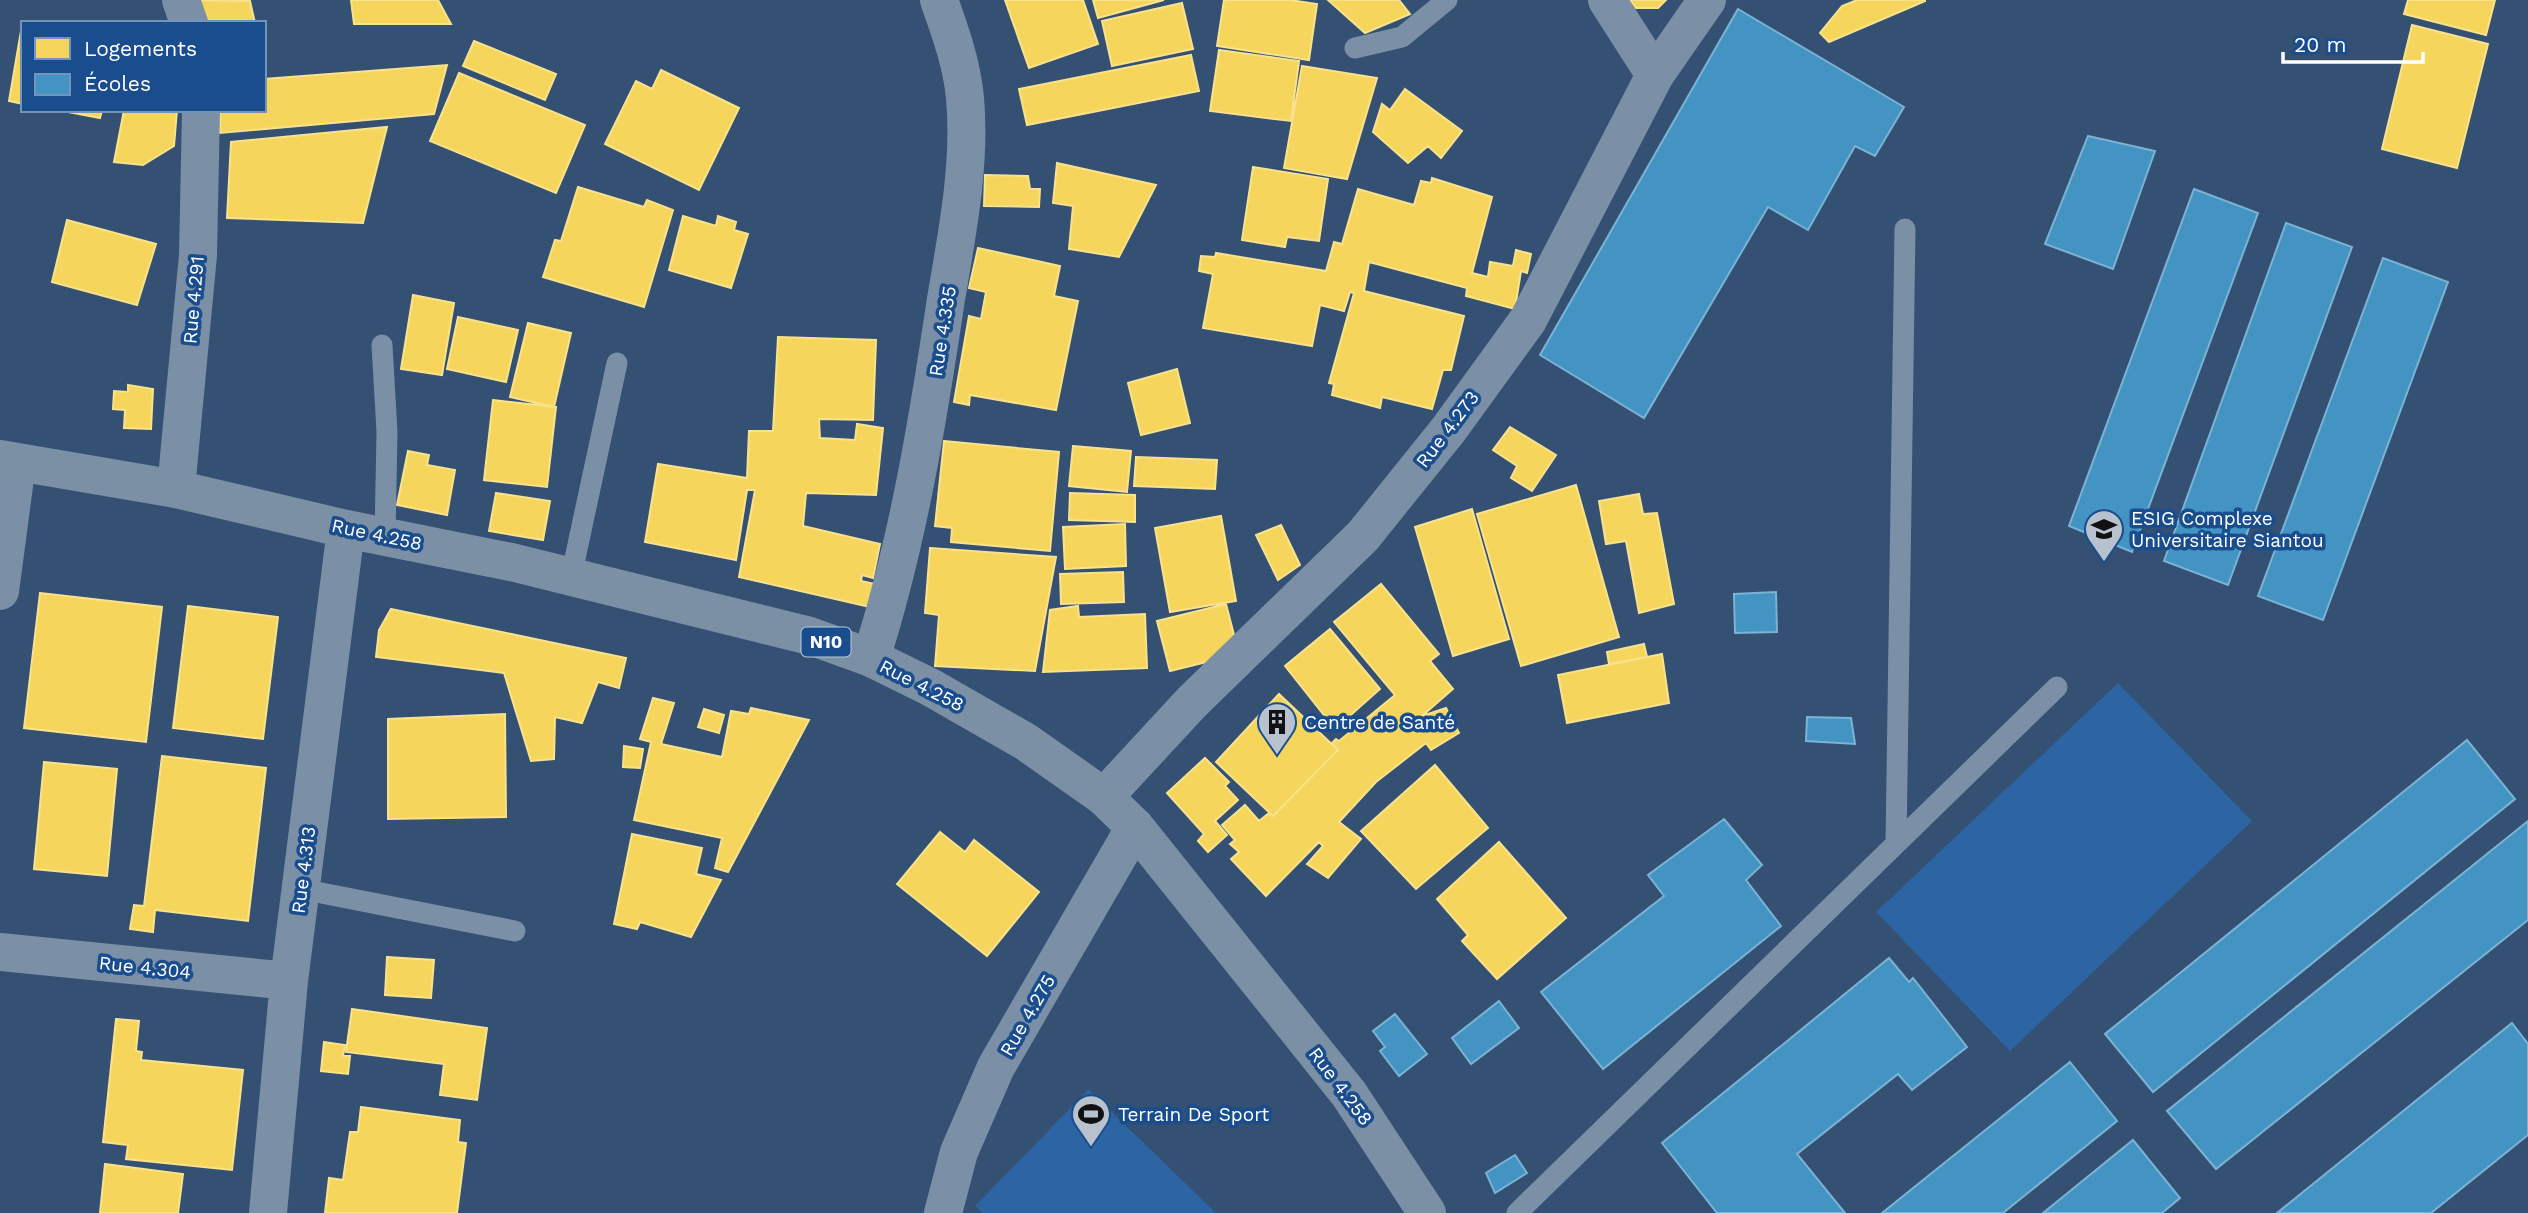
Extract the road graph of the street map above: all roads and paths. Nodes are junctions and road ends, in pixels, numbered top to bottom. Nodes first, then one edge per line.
1 (181, 0) edge
2 (939, 0) edge
3 (1447, 0) edge
4 (1607, 0) edge
5 (1707, 0) edge
6 (187, 21) edge
7 (1355, 48) dead end
8 (1655, 75) junction
9 (201, 112) edge
10 (1905, 229) dead end
11 (382, 345) dead end
12 (617, 363) dead end
13 (9, 461) edge
14 (176, 489) junction
15 (346, 529) junction
16 (385, 536) junction
17 (571, 577) junction
18 (0, 591) edge
19 (871, 659) junction
20 (2057, 687) dead end
21 (1104, 797) junction
22 (1135, 827) junction
23 (1896, 844) junction
24 (301, 889) junction
25 (515, 931) dead end
26 (0, 952) edge
27 (289, 981) junction
28 (268, 1213) edge
29 (943, 1213) edge
30 (1427, 1213) edge
31 (1517, 1213) edge

1 - 6 street
2 - 19 street, Rue 4.335
3 - 7 lane
4 - 8 street
5 - 8 street, Rue 4.273
8 - 21 street, Rue 4.273
9 - 14 street, Rue 4.291
10 - 23 lane
11 - 16 lane
12 - 17 lane
13 - 14 highway, Rue 4.258 / N10
13 - 18 street
14 - 15 highway, Rue 4.258 / N10
15 - 16 highway, Rue 4.258 / N10
15 - 24 street, Rue 4.313
16 - 17 highway, Rue 4.258 / N10
17 - 19 highway, Rue 4.258 / N10
19 - 21 highway, Rue 4.258 / N10
20 - 23 lane
21 - 22 highway, Rue 4.258 / N10
22 - 29 street, Rue 4.275
22 - 30 highway, Rue 4.258 / N10
23 - 31 lane
24 - 25 lane
24 - 27 street, Rue 4.313
26 - 27 street, Rue 4.304
27 - 28 street, Rue 4.313

